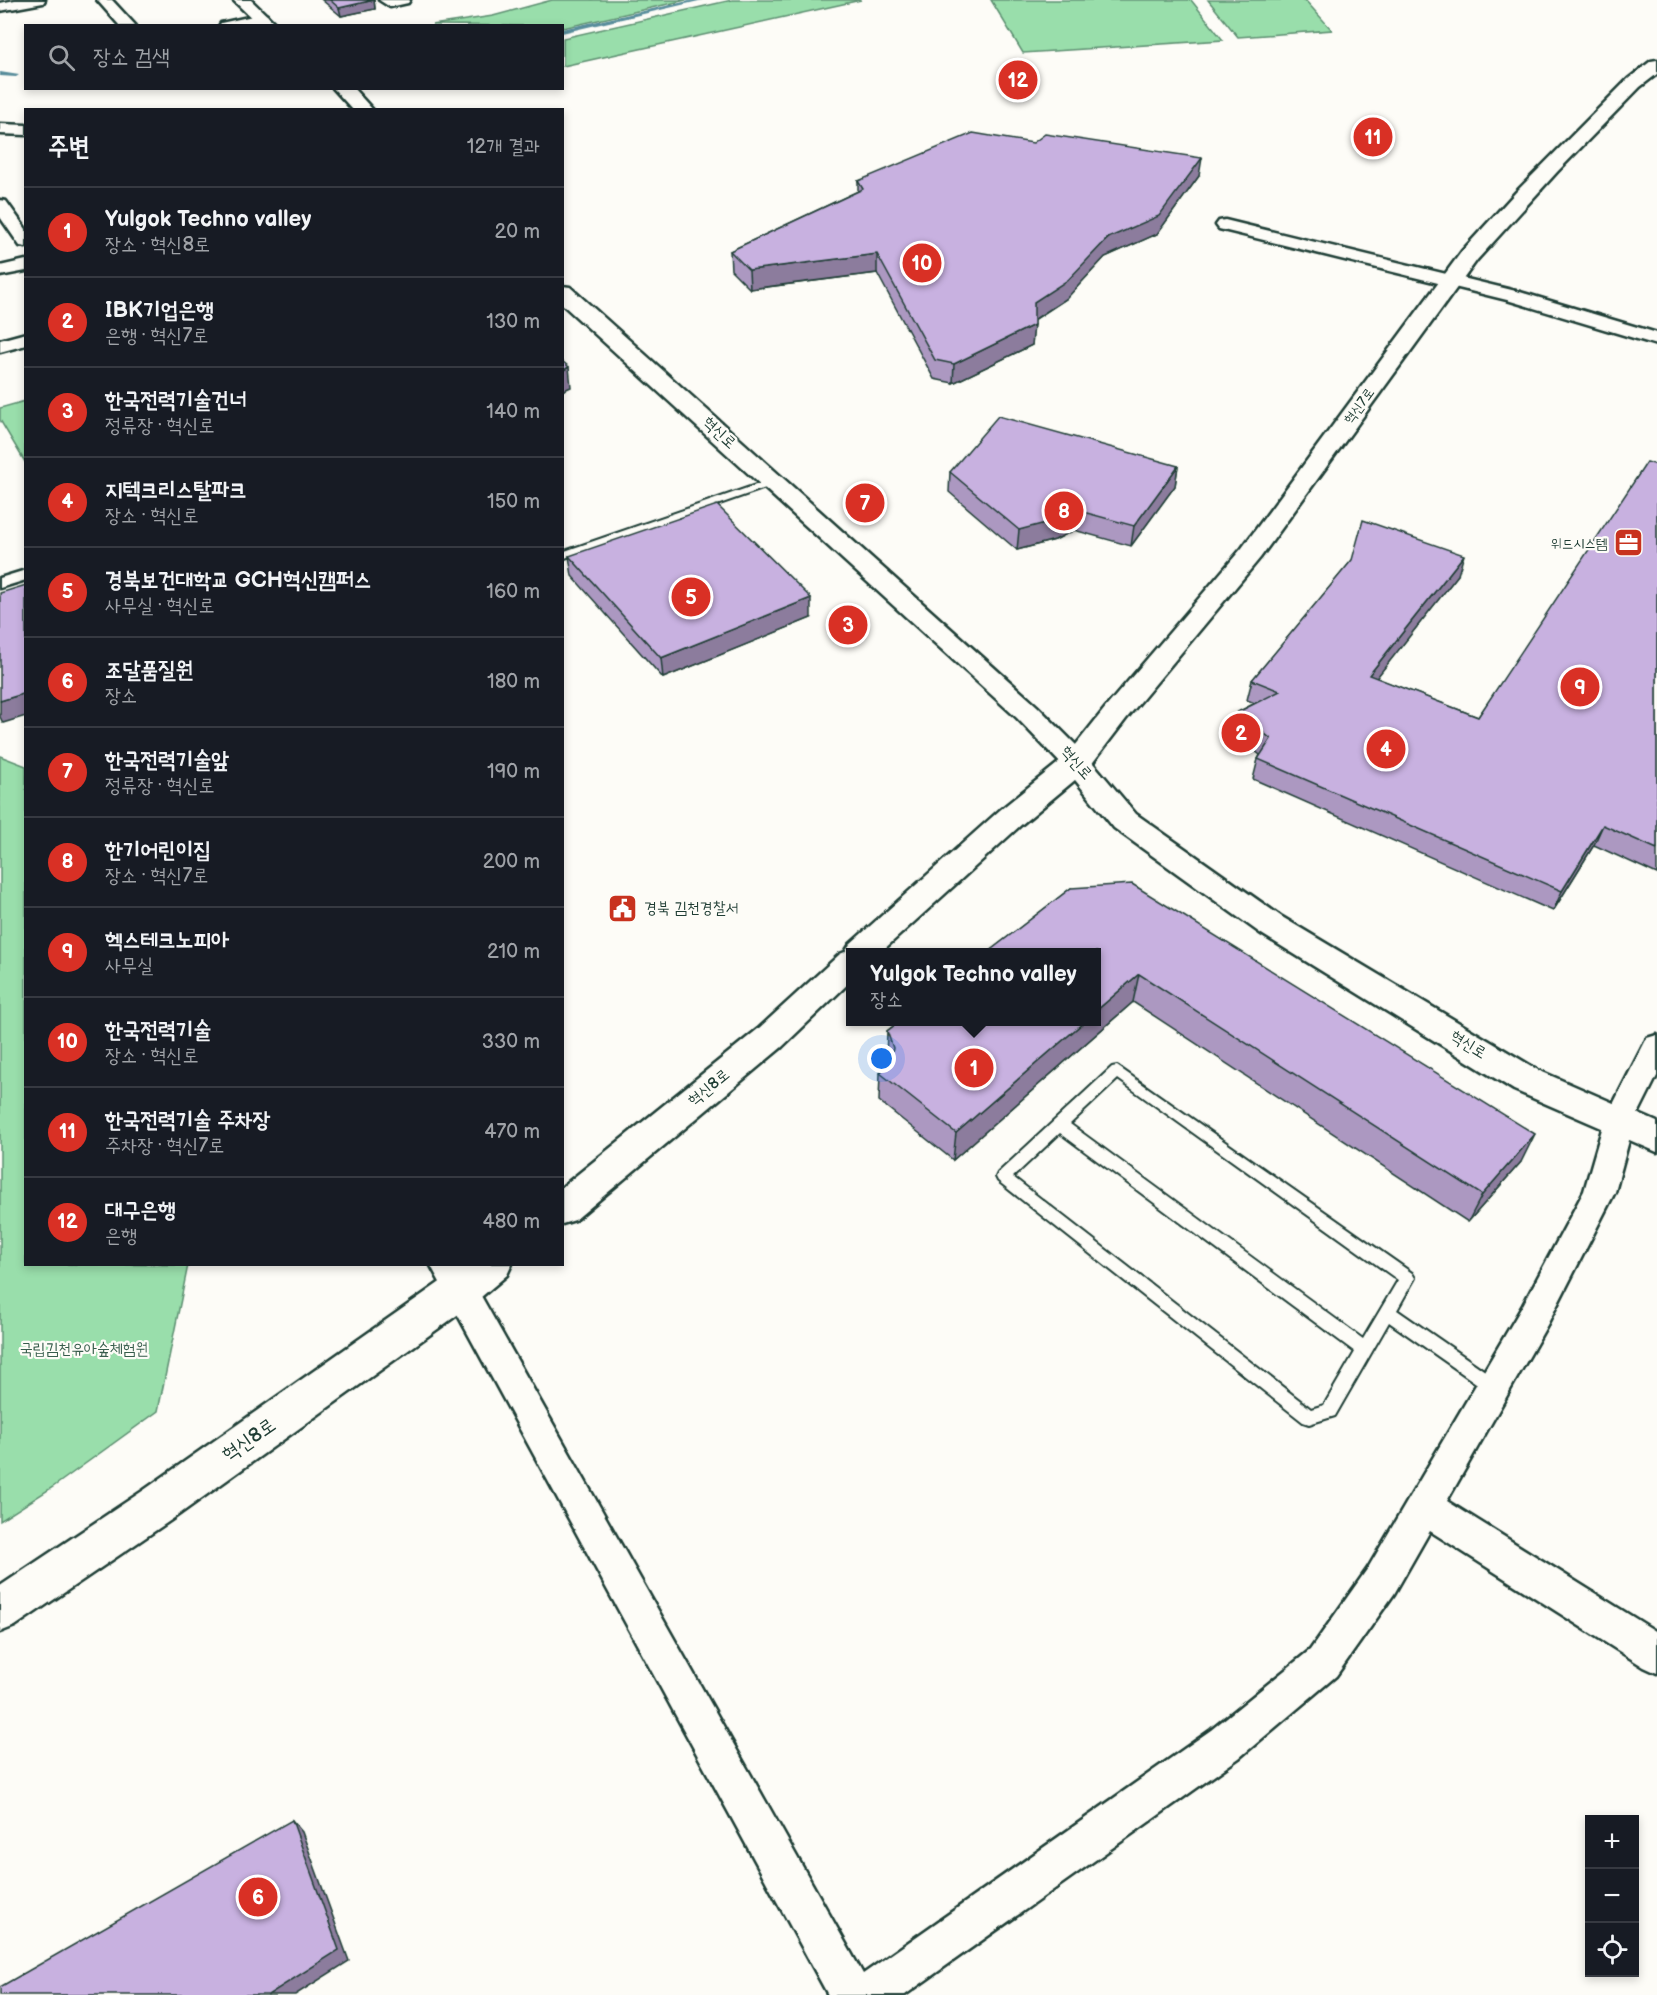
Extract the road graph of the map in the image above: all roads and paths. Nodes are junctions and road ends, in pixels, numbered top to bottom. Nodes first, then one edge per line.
1 (38, 0) edge
2 (104, 0) edge
3 (241, 0) edge
4 (386, 0) edge
5 (403, 0) edge
6 (0, 7) edge
7 (266, 22) edge
8 (127, 24) edge
9 (246, 24) edge
10 (1657, 65) edge
11 (344, 90) edge
12 (362, 108) edge
13 (0, 129) edge
14 (24, 130) edge
15 (0, 205) edge
16 (1225, 225) dead end
17 (24, 239) edge
18 (24, 265) edge
19 (0, 271) edge
20 (1448, 280) junction
21 (564, 294) edge
22 (1657, 339) edge
23 (24, 340) edge
24 (0, 346) edge
25 (773, 482) junction
26 (564, 555) edge
27 (24, 576) edge
28 (0, 583) edge
29 (1077, 763) junction
30 (865, 948) edge
31 (846, 967) edge
32 (1657, 1046) edge
33 (1619, 1122) junction
34 (1059, 1124) junction
35 (1657, 1138) edge
36 (564, 1207) edge
37 (488, 1266) edge
38 (453, 1278) edge
39 (1387, 1312) junction
40 (1365, 1350) junction
41 (1492, 1385) junction
42 (1424, 1507) junction
43 (0, 1611) edge
44 (1657, 1654) edge
45 (851, 1995) edge
46 (869, 1995) edge

1 - 6 street
2 - 8 street
3 - 7 street
4 - 5 street
7 - 9 street
10 - 20 street, 혁신7로
11 - 12 street
13 - 14 street
15 - 17 street
16 - 20 street
18 - 19 street
20 - 22 street
20 - 29 street, 혁신7로
21 - 25 street, 혁신로
23 - 24 street
25 - 26 lane
25 - 29 street, 혁신로
27 - 28 street
29 - 30 street
29 - 33 street, 혁신로
31 - 36 street, 혁신8로
32 - 33 street
33 - 35 street, 혁신로
33 - 41 street
34 - 39 lane
34 - 40 lane
34 - 40 lane
37 - 38 street, 혁신8로
38 - 43 street, 혁신8로
38 - 45 street
39 - 40 lane
39 - 41 lane
41 - 42 street
42 - 44 street
42 - 46 street

